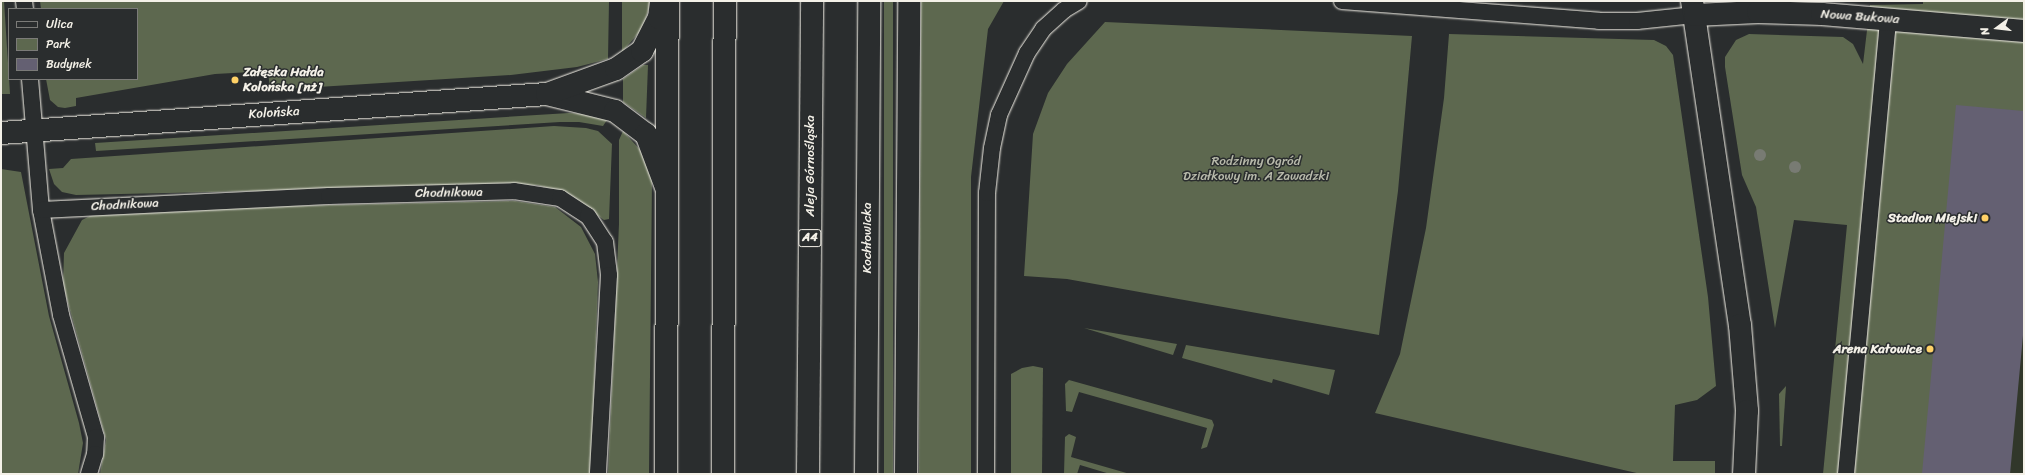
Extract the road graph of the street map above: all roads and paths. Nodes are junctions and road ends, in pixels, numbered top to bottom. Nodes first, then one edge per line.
1 (661, 1) edge
2 (668, 1) edge
3 (725, 1) edge
4 (812, 1) edge
5 (869, 1) edge
6 (909, 1) edge
7 (1080, 1) edge
8 (1342, 1) edge
9 (1693, 8) edge
10 (1888, 19) junction
11 (2024, 31) edge
12 (30, 80) edge
13 (547, 94) junction
14 (33, 130) junction
15 (1, 133) edge
16 (667, 191) junction
17 (41, 210) junction
18 (89, 474) edge
19 (598, 474) edge
20 (666, 474) edge
21 (723, 474) edge
22 (808, 474) edge
23 (866, 474) edge
24 (906, 474) edge
25 (986, 474) edge
26 (1744, 474) edge
27 (1846, 474) edge

1 - 13 main road
2 - 16 main road
3 - 21 main road
4 - 22 main road, Aleja Górnośląska / A4
5 - 23 main road, Kochłowicka
6 - 24 main road
7 - 25 lane
8 - 9 lane
9 - 10 main road, Nowa Bukowa
9 - 26 main road
10 - 11 main road, Nowa Bukowa
10 - 27 lane
12 - 14 lane
13 - 14 main road, Kolońska
13 - 16 main road
14 - 15 main road, Kolońska
14 - 17 lane
16 - 20 main road
17 - 18 lane
17 - 19 lane, Chodnikowa

